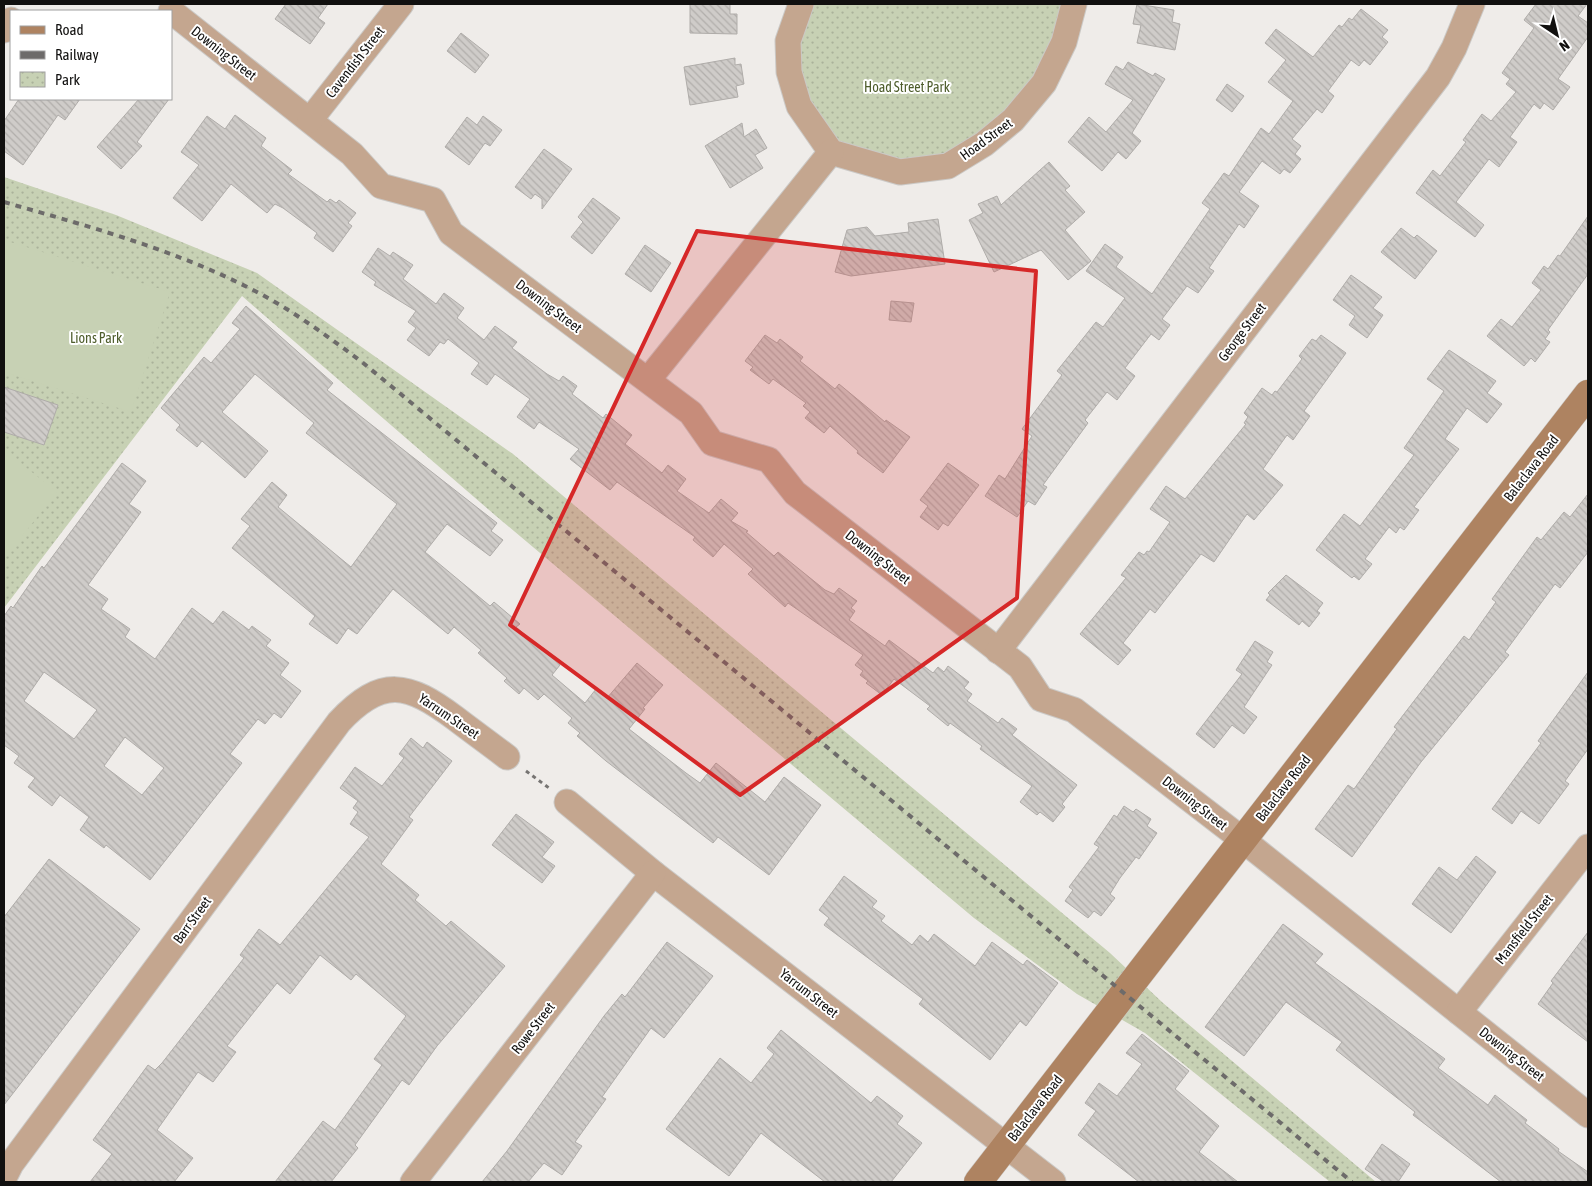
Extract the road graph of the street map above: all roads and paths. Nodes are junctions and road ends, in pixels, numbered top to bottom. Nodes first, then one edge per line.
1 (401, 4) edge
2 (801, 4) edge
3 (1074, 4) edge
4 (1472, 4) edge
5 (172, 12) edge
6 (310, 120) junction
7 (831, 152) junction
8 (648, 380) junction
9 (1588, 394) edge
10 (998, 651) junction
11 (385, 690) joint
12 (507, 757) joint
13 (567, 802) joint
14 (1243, 840) junction
15 (1588, 846) edge
16 (654, 873) junction
17 (1459, 1012) junction
18 (1588, 1115) edge
19 (1006, 1146) junction
20 (6, 1170) edge
21 (413, 1182) edge
22 (978, 1182) edge
23 (1053, 1182) edge

1 - 6 street, Cavendish Street
2 - 7 street
3 - 7 street, Hoad Street
4 - 10 street, George Street
5 - 6 street, Downing Street
6 - 8 street, Downing Street
7 - 8 street
8 - 10 street, Downing Street
9 - 14 street, Balaclava Road
10 - 14 street, Downing Street
11 - 12 street, Yarrum Street
11 - 20 street, Barr Street
12 - 13 path
13 - 16 street, Yarrum Street
14 - 17 street, Downing Street
14 - 19 street, Balaclava Road
15 - 17 street, Mansfield Street
16 - 19 street, Yarrum Street
16 - 21 street, Rowe Street
17 - 18 street, Downing Street
19 - 22 street, Balaclava Road
19 - 23 street, Yarrum Street

